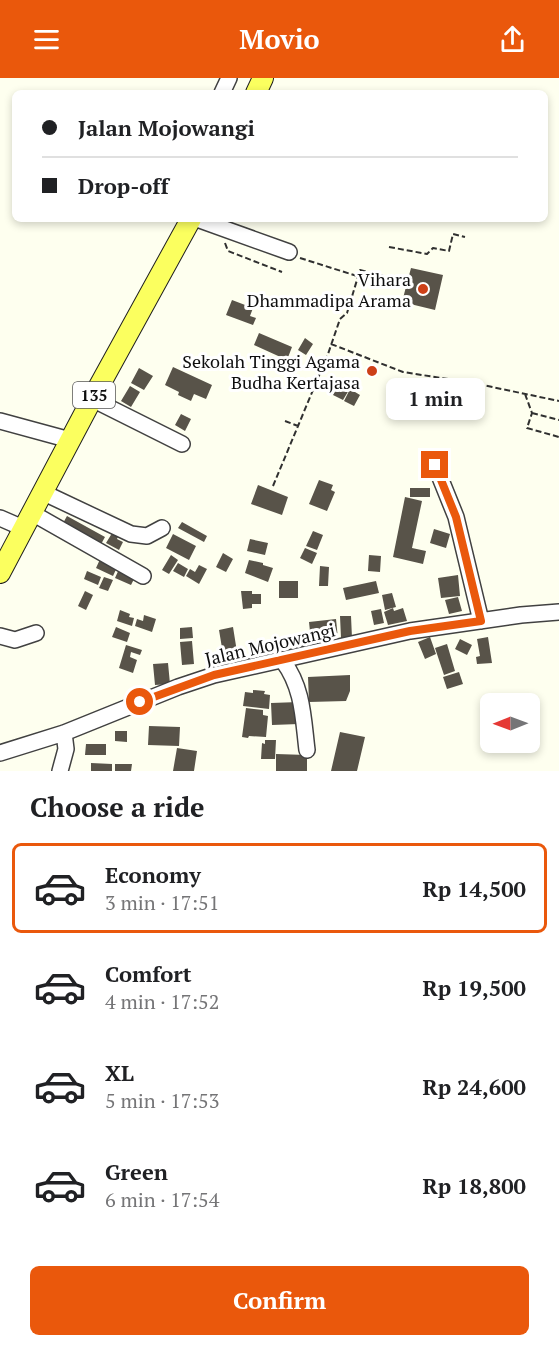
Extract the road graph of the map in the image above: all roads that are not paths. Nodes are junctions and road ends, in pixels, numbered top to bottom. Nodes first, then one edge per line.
1 (189, 222) edge
2 (205, 222) edge
3 (289, 252) road end
4 (92, 399) junction
5 (0, 421) edge
6 (70, 440) junction
7 (182, 444) dead end
8 (435, 465) dead end
9 (42, 492) junction
10 (0, 518) edge
11 (28, 521) junction
12 (162, 528) dead end
13 (0, 573) edge
14 (143, 576) dead end
15 (559, 612) edge
16 (481, 621) junction
17 (36, 633) dead end
18 (0, 636) edge
19 (283, 661) junction
20 (64, 733) junction
21 (307, 750) dead end
22 (0, 753) edge
23 (60, 771) edge

1 - 4 main road, 135
2 - 3 street
4 - 6 main road, 135
4 - 7 street
5 - 6 street
6 - 9 main road, 135
8 - 16 street
9 - 11 main road, 135
9 - 12 street
10 - 11 street
11 - 13 main road, 135
11 - 14 street
15 - 16 street, Jalan Mojowangi
16 - 19 street, Jalan Mojowangi
17 - 18 street
19 - 20 street, Jalan Mojowangi
19 - 21 street
20 - 22 street, Jalan Mojowangi
20 - 23 street

